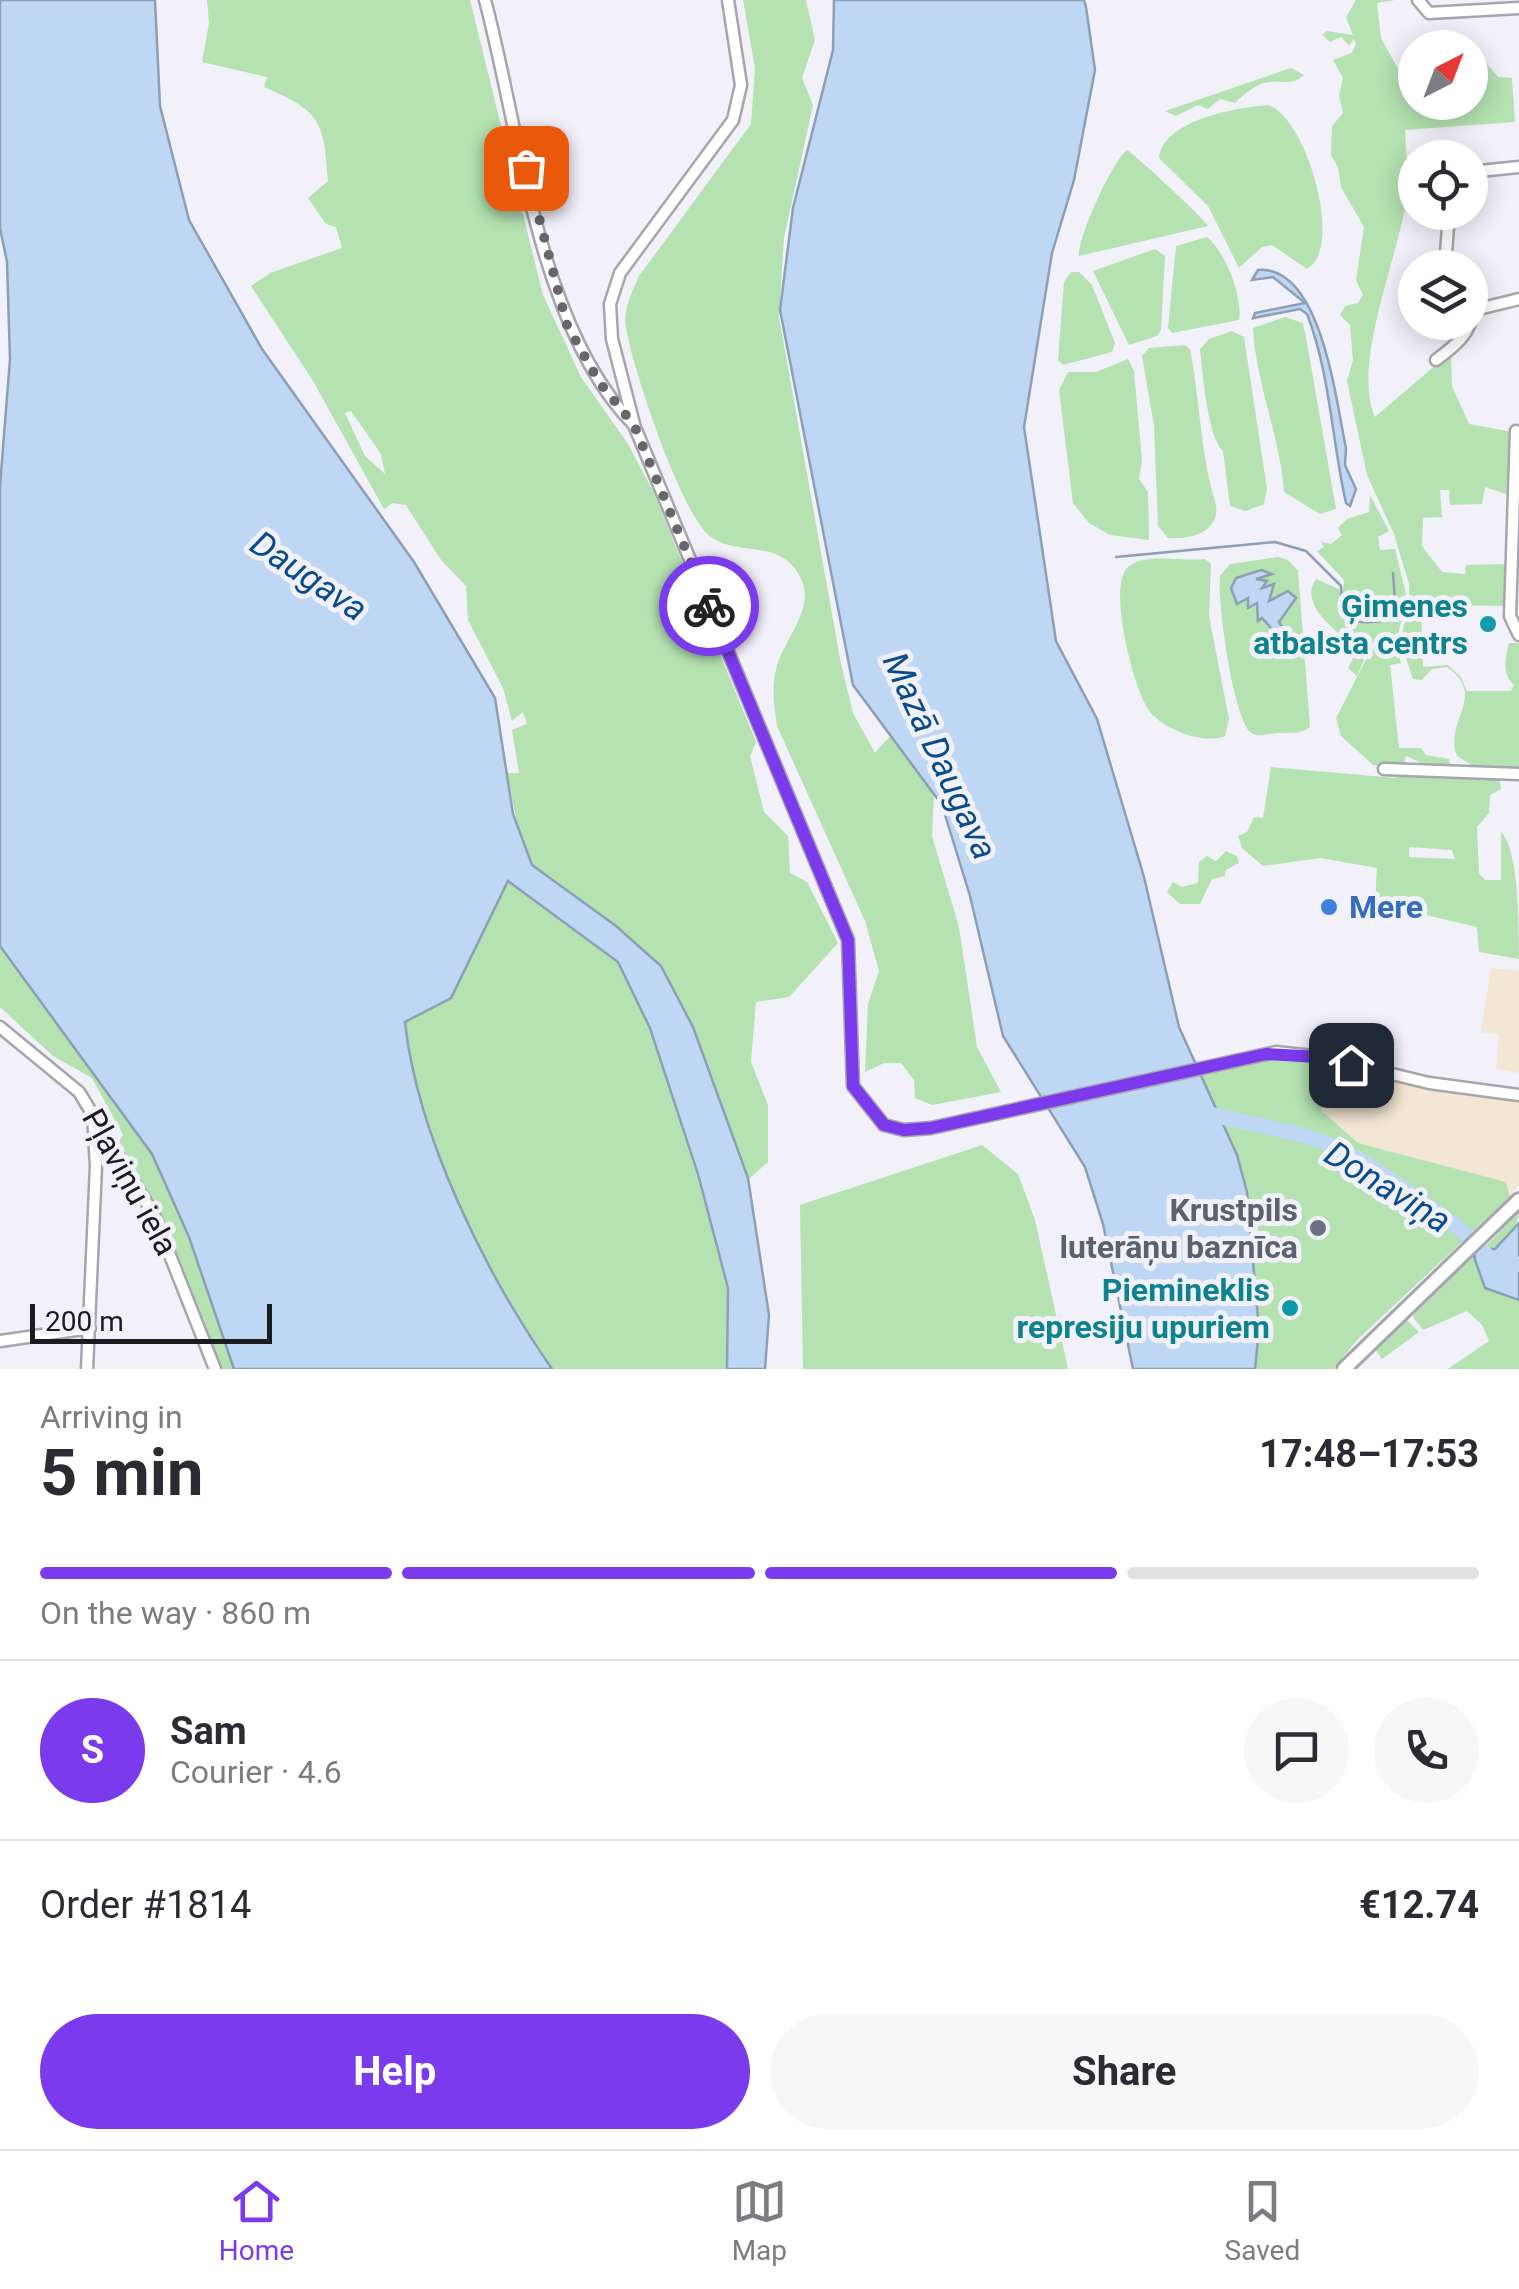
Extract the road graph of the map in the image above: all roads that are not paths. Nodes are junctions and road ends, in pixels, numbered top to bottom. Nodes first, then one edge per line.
1 (485, 0) edge
2 (728, 0) edge
3 (1418, 0) edge
4 (1519, 8) edge
5 (1519, 167) edge
6 (1488, 170) edge
7 (1519, 300) edge
8 (1488, 307) edge
9 (1458, 340) edge
10 (1436, 360) dead end
11 (634, 425) junction
12 (1516, 430) dead end
13 (1519, 636) edge
14 (1384, 769) dead end
15 (1519, 774) edge
16 (0, 1027) edge
17 (1519, 1095) edge
18 (93, 1116) junction
19 (1519, 1200) edge
20 (90, 1328) junction
21 (0, 1342) edge
22 (87, 1369) edge
23 (215, 1369) edge
24 (1344, 1369) edge

1 - 11 street
2 - 11 street
3 - 4 street
5 - 6 street
7 - 8 street
9 - 10 street
11 - 17 street
12 - 13 street
14 - 15 street
16 - 18 street, Pļaviņu iela
18 - 20 street
18 - 23 street, Pļaviņu iela
19 - 24 main road
20 - 21 street
20 - 22 street

